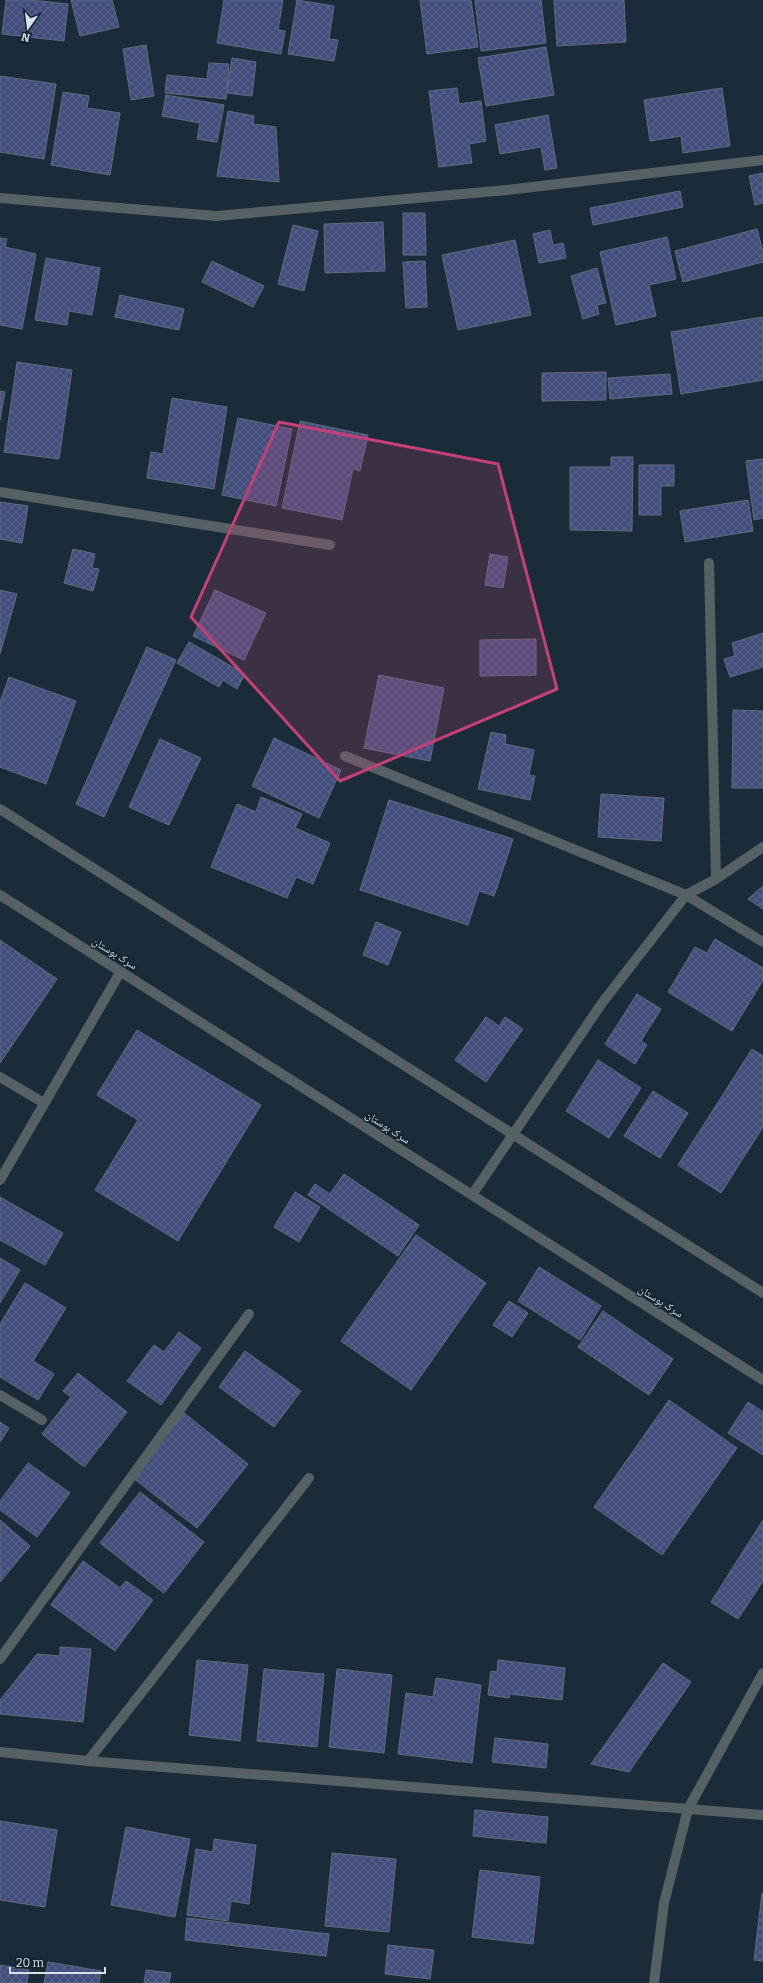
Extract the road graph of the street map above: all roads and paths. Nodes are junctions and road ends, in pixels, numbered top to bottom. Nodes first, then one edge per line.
1 (763, 160) edge
2 (0, 198) edge
3 (0, 492) edge
4 (330, 545) dead end
5 (709, 562) dead end
6 (345, 756) dead end
7 (0, 810) edge
8 (763, 847) edge
9 (716, 879) junction
10 (0, 895) edge
11 (686, 895) junction
12 (763, 942) edge
13 (122, 971) junction
14 (0, 1077) edge
15 (44, 1103) junction
16 (512, 1134) junction
17 (0, 1180) edge
18 (472, 1195) junction
19 (763, 1293) edge
20 (249, 1314) dead end
21 (763, 1380) edge
22 (0, 1395) edge
23 (42, 1420) dead end
24 (308, 1478) dead end
25 (0, 1659) edge
26 (763, 1673) edge
27 (0, 1752) edge
28 (88, 1761) junction
29 (688, 1809) junction
30 (763, 1815) edge
31 (654, 1983) edge

1 - 2 street
3 - 4 street
5 - 9 street
6 - 11 street
7 - 16 street
8 - 9 street
9 - 11 street
10 - 13 street, سرک بوستان
11 - 12 street
11 - 16 street
13 - 15 street
13 - 18 street, سرک بوستان
14 - 15 street
15 - 17 street
16 - 18 street
16 - 19 street
18 - 21 street, سرک بوستان
20 - 25 street
22 - 23 street
24 - 28 street
26 - 29 street
27 - 28 street
28 - 29 street
29 - 30 street
29 - 31 street

